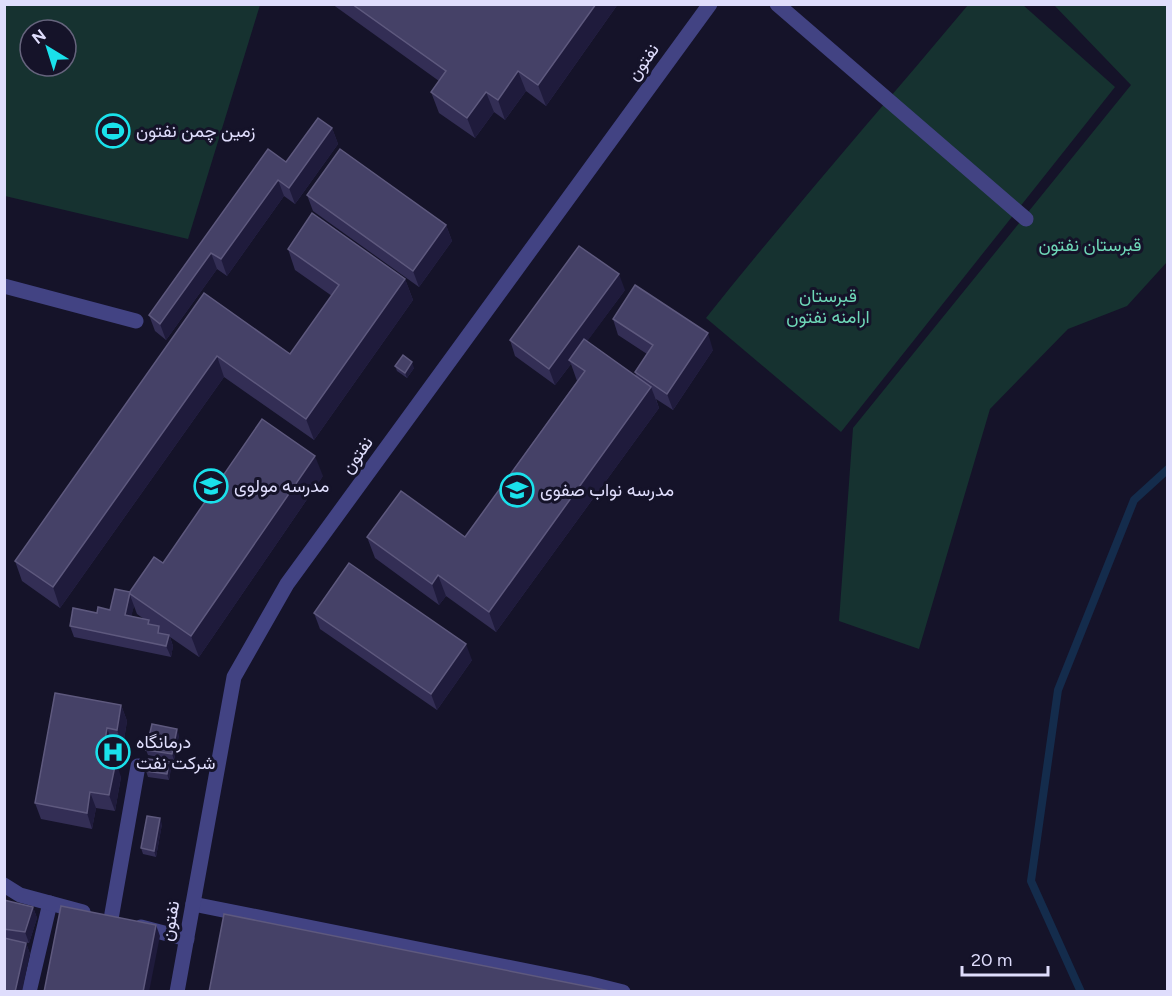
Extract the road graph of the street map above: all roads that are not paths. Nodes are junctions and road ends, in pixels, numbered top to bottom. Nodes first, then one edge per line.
1 (710, 4) edge
2 (777, 4) edge
3 (1026, 219) dead end
4 (4, 286) edge
5 (136, 321) dead end
6 (138, 766) dead end
7 (4, 885) edge
8 (50, 903) junction
9 (192, 904) junction
10 (111, 919) junction
11 (187, 939) junction
12 (29, 992) edge
13 (177, 992) edge
14 (623, 992) edge

1 - 9 street, نفتون
2 - 3 street
4 - 5 street
6 - 10 street
7 - 8 street
8 - 10 street
8 - 12 street
9 - 11 street, نفتون
9 - 14 street
10 - 11 street
11 - 13 street, نفتون

